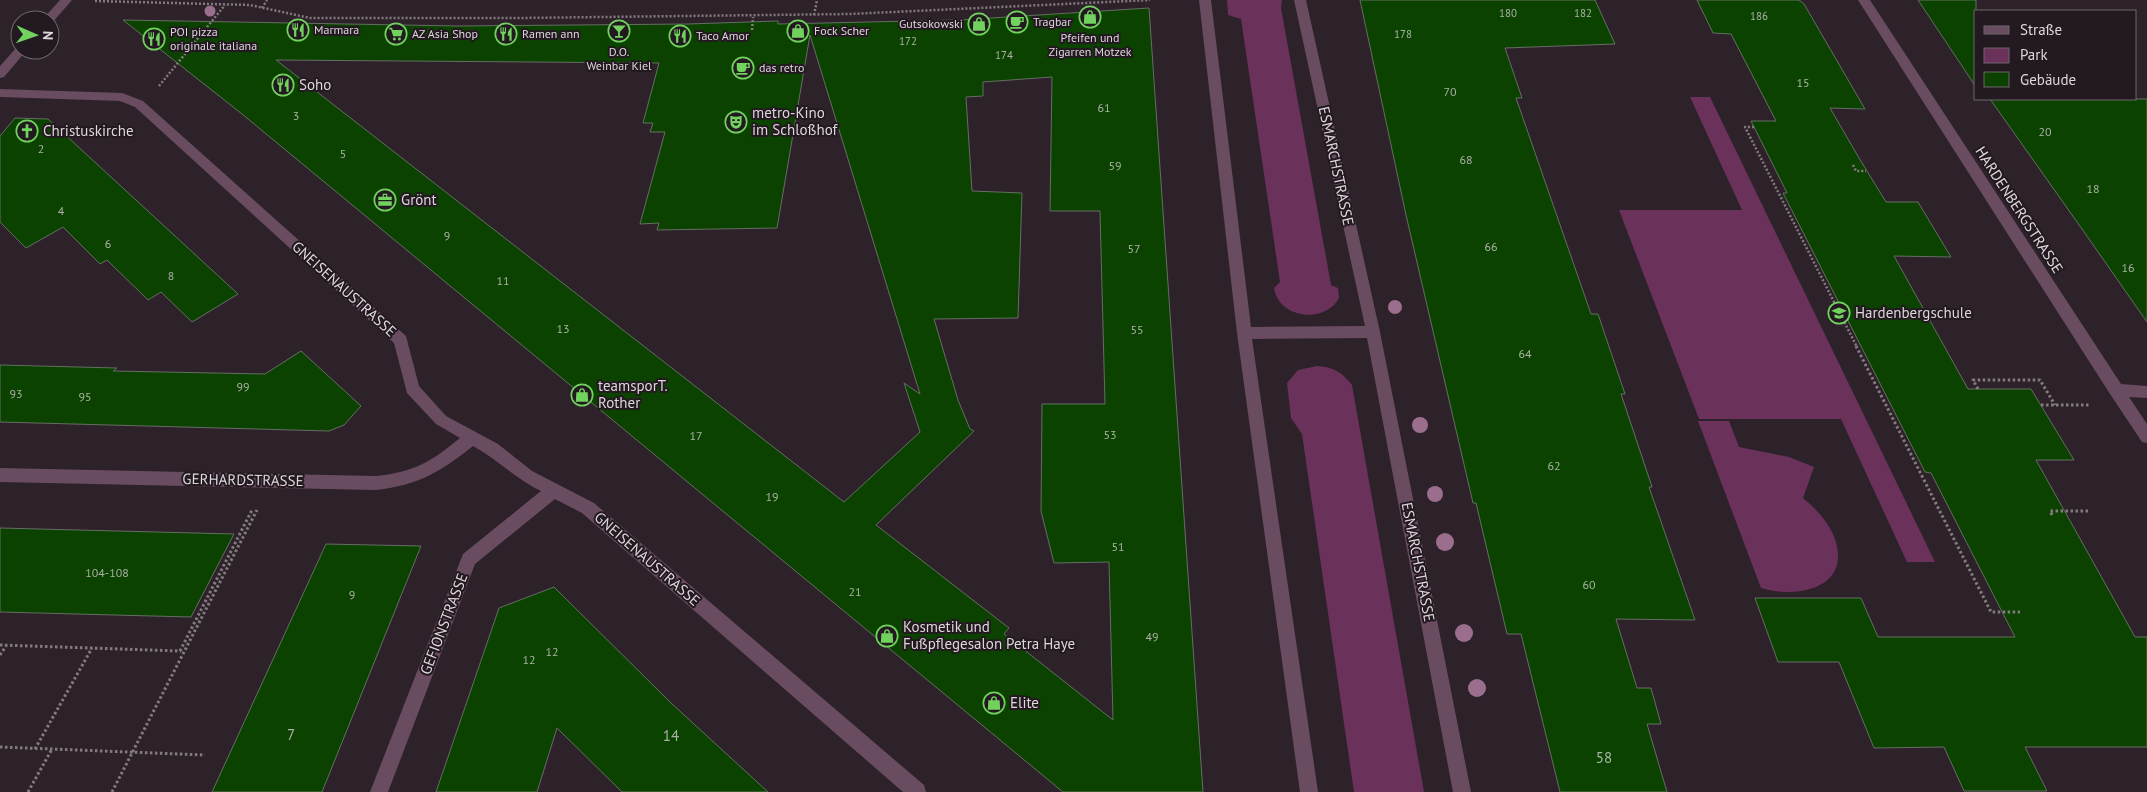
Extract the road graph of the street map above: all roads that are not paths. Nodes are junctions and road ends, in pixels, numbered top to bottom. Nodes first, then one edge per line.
1 (66, 0) edge
2 (1205, 0) edge
3 (1300, 0) edge
4 (1864, 0) edge
5 (57, 10) edge
6 (12, 60) edge
7 (0, 74) edge
8 (0, 94) edge
9 (1373, 332) junction
10 (1244, 333) junction
11 (2115, 390) junction
12 (2147, 392) edge
13 (473, 437) junction
14 (2147, 437) edge
15 (0, 475) edge
16 (554, 490) junction
17 (380, 792) edge
18 (917, 792) edge
19 (1308, 792) edge
20 (1462, 792) edge

1 - 5 street
2 - 10 street
3 - 9 street, ESMARCHSTRASSE
4 - 11 street, HARDENBERGSTRASSE
6 - 7 street
8 - 13 street, GNEISENAUSTRASSE
9 - 10 street
9 - 20 street, ESMARCHSTRASSE
10 - 19 street
11 - 12 street
11 - 14 street, HARDENBERGSTRASSE
13 - 15 street, GERHARDSTRASSE
13 - 16 street, GNEISENAUSTRASSE
16 - 17 street, GEFIONSTRASSE
16 - 18 street, GNEISENAUSTRASSE

